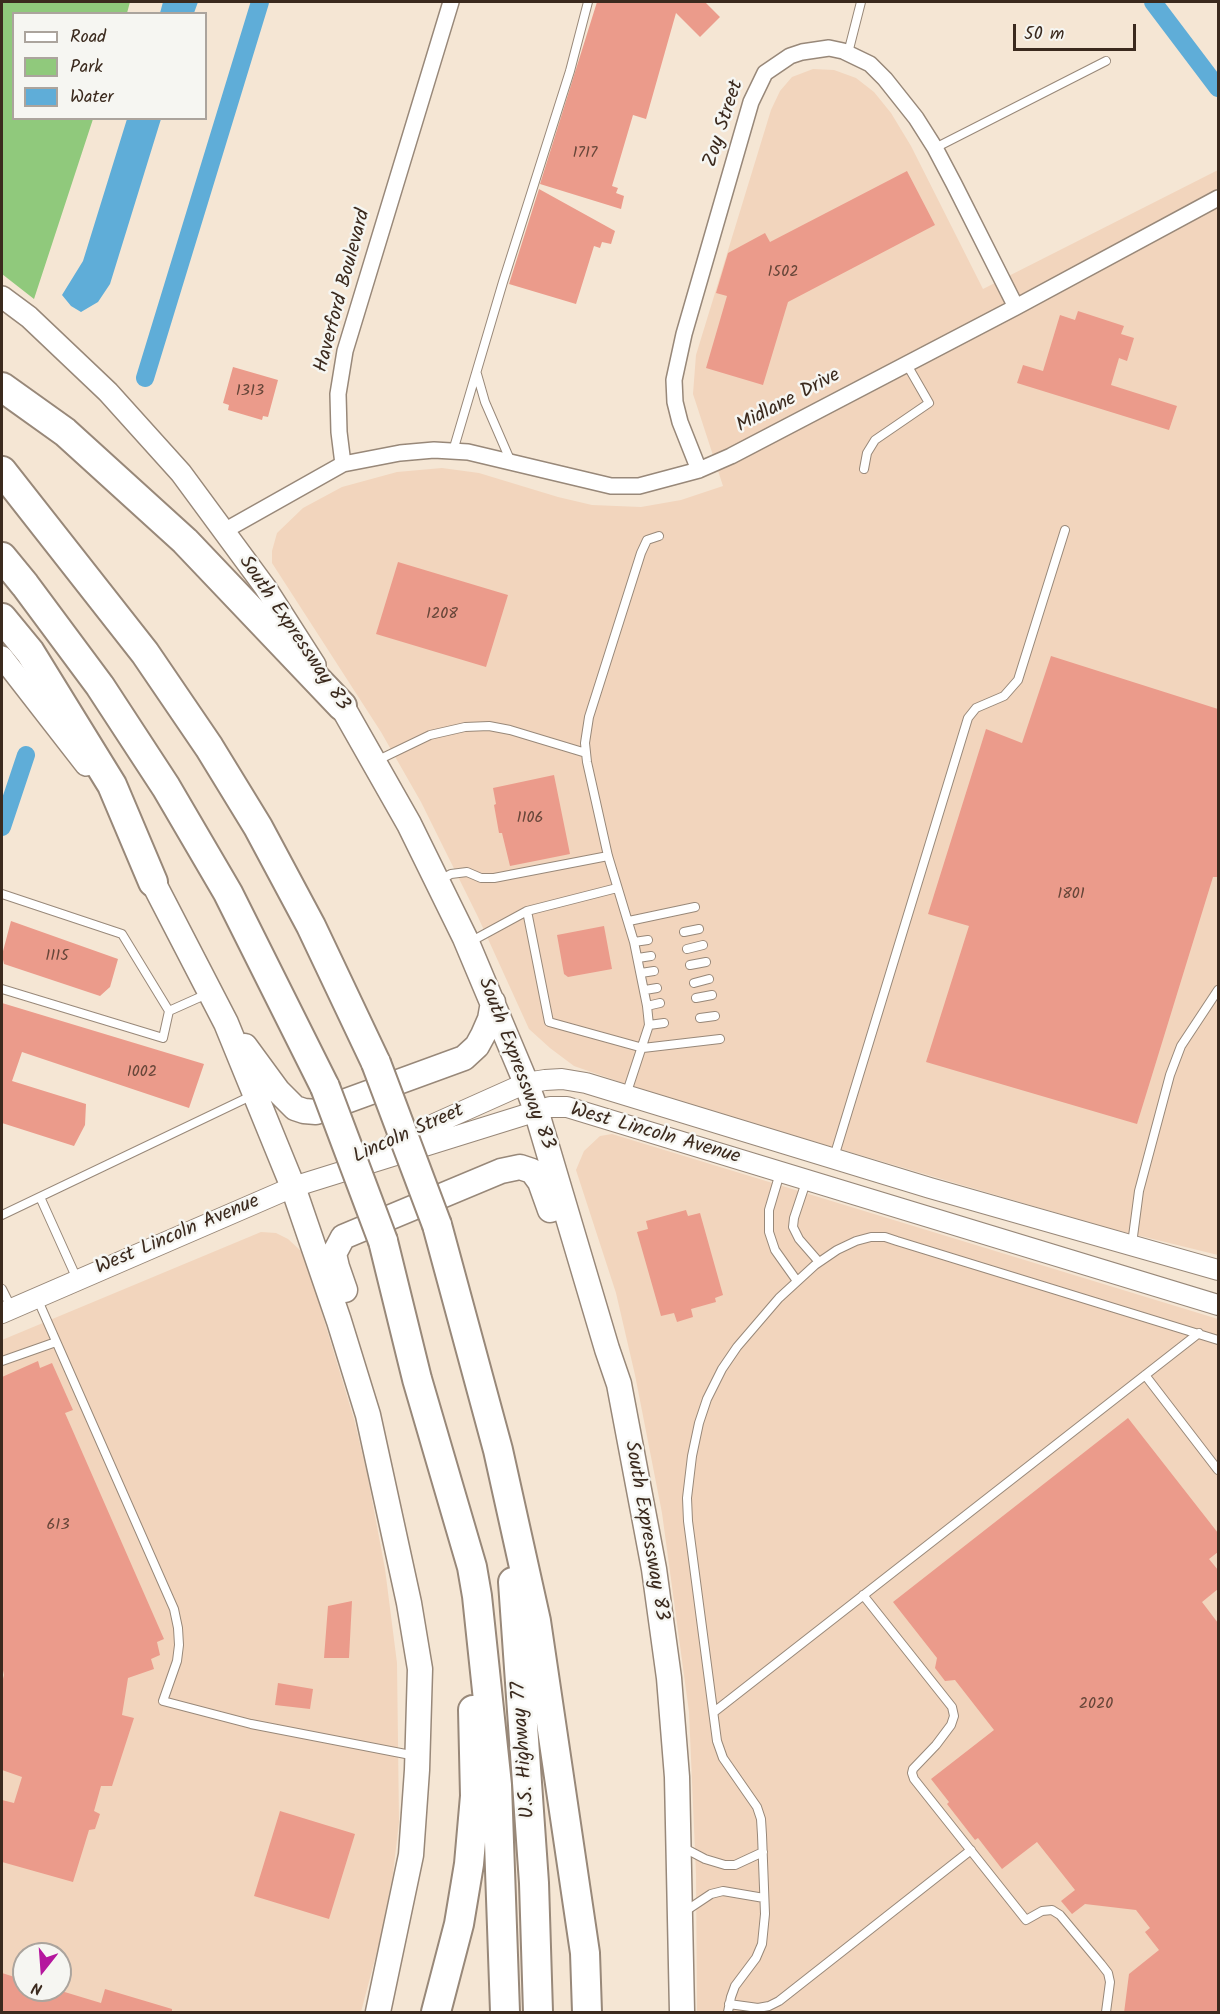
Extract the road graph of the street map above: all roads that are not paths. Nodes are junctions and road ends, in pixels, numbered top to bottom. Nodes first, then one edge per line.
1 (451, 2) edge
2 (588, 2) edge
3 (861, 2) edge
4 (848, 53) junction
5 (1106, 61) dead end
6 (935, 148) junction
7 (1218, 201) edge
8 (2, 297) edge
9 (1016, 307) junction
10 (906, 363) junction
11 (477, 371) junction
12 (2, 387) edge
13 (453, 451) junction
14 (511, 462) junction
15 (343, 464) junction
16 (864, 469) dead end
17 (699, 470) junction
18 (2, 471) edge
19 (1065, 530) dead end
20 (224, 531) junction
21 (659, 536) dead end
22 (2, 557) edge
23 (2, 618) edge
24 (2, 657) edge
25 (342, 706) junction
26 (586, 753) junction
27 (374, 762) junction
28 (608, 856) junction
29 (437, 881) junction
30 (153, 882) junction
31 (617, 888) junction
32 (2, 894) edge
33 (695, 907) dead end
34 (527, 911) junction
35 (629, 921) junction
36 (699, 929) dead end
37 (684, 932) dead end
38 (648, 940) dead end
39 (634, 942) junction
40 (467, 943) junction
41 (704, 945) dead end
42 (687, 949) dead end
43 (651, 956) dead end
44 (638, 958) junction
45 (706, 962) dead end
46 (690, 965) dead end
47 (654, 971) dead end
48 (641, 974) junction
49 (709, 979) dead end
50 (693, 983) dead end
51 (657, 988) dead end
52 (2, 989) edge
53 (645, 990) junction
54 (1218, 990) edge
55 (211, 992) junction
56 (712, 995) dead end
57 (696, 998) dead end
58 (492, 1002) junction
59 (660, 1003) dead end
60 (647, 1006) junction
61 (169, 1011) junction
62 (715, 1016) dead end
63 (700, 1018) dead end
64 (226, 1023) junction
65 (664, 1023) dead end
66 (649, 1025) junction
67 (720, 1039) dead end
68 (643, 1048) junction
69 (526, 1083) junction
70 (255, 1095) junction
71 (626, 1095) junction
72 (536, 1110) junction
73 (834, 1158) junction
74 (780, 1172) junction
75 (806, 1180) junction
76 (293, 1187) junction
77 (39, 1197) junction
78 (2, 1215) edge
79 (1131, 1244) junction
80 (819, 1262) junction
81 (1218, 1270) edge
82 (77, 1280) junction
83 (797, 1281) junction
84 (2, 1289) edge
85 (37, 1298) junction
86 (1218, 1305) edge
87 (7, 1311) edge
88 (1199, 1333) junction
89 (1218, 1340) edge
90 (56, 1342) junction
91 (607, 1349) junction
92 (2, 1362) edge
93 (1144, 1376) junction
94 (368, 1415) junction
95 (1218, 1470) edge
96 (506, 1487) junction
97 (472, 1567) junction
98 (863, 1595) junction
99 (714, 1712) junction
100 (417, 1756) junction
101 (678, 1846) junction
102 (971, 1850) junction
103 (763, 1852) junction
104 (764, 1898) junction
105 (680, 1914) junction
106 (729, 2004) junction
107 (378, 2013) edge
108 (436, 2013) edge
109 (506, 2013) edge
110 (538, 2013) edge
111 (587, 2013) edge
112 (682, 2013) edge
113 (728, 2013) edge
114 (1106, 2013) edge

1 - 15 street, Haverford Boulevard
2 - 11 lane
3 - 4 lane
4 - 6 street, Zoy Street
4 - 17 street, Zoy Street
5 - 6 lane
6 - 9 street, Zoy Street
7 - 9 street, Midlane Drive
8 - 20 main road, South Expressway 83
9 - 10 street, Midlane Drive
10 - 16 lane
10 - 17 street, Midlane Drive
11 - 13 lane
11 - 14 lane
12 - 25 highway
13 - 14 street, Midlane Drive
13 - 15 street, Midlane Drive
14 - 17 street, Midlane Drive
15 - 20 street
18 - 96 highway, bridge
19 - 73 lane
20 - 25 main road, South Expressway 83
21 - 26 lane
22 - 97 highway, bridge
23 - 30 highway
24 - 30 main road
25 - 27 main road, South Expressway 83
26 - 27 lane
26 - 28 lane
27 - 29 main road, South Expressway 83
28 - 29 lane
28 - 31 lane
29 - 40 main road, South Expressway 83
30 - 55 main road
31 - 34 lane
31 - 35 lane
32 - 61 lane
33 - 35 lane
34 - 40 lane
34 - 68 lane
35 - 39 lane
36 - 37 lane
38 - 39 lane
39 - 44 lane
40 - 58 main road, South Expressway 83
41 - 42 lane
43 - 44 lane
44 - 48 lane
45 - 46 lane
47 - 48 lane
48 - 53 lane
49 - 50 lane
51 - 53 lane
52 - 61 lane
53 - 60 lane
54 - 79 lane
55 - 61 lane
55 - 64 main road
56 - 57 lane
58 - 64 main road
58 - 69 main road, South Expressway 83
59 - 60 lane
60 - 66 lane
62 - 63 lane
64 - 70 main road
65 - 66 lane
66 - 68 lane
67 - 68 lane
68 - 71 lane
69 - 71 street, West Lincoln Avenue
69 - 72 main road, South Expressway 83
69 - 76 street, Lincoln Street
70 - 76 main road
70 - 77 lane
71 - 73 street, West Lincoln Avenue
72 - 74 street, West Lincoln Avenue
72 - 76 street, West Lincoln Avenue
72 - 91 main road, South Expressway 83
73 - 79 street, West Lincoln Avenue
74 - 75 street, West Lincoln Avenue
74 - 83 lane
75 - 80 lane
75 - 86 street, West Lincoln Avenue
76 - 82 street, West Lincoln Avenue
76 - 94 main road
77 - 78 lane
77 - 82 lane
79 - 81 street, West Lincoln Avenue
80 - 83 lane
80 - 88 lane
82 - 85 street, West Lincoln Avenue
83 - 99 lane
84 - 87 lane
85 - 87 street, West Lincoln Avenue
85 - 90 lane
88 - 89 lane
88 - 93 lane
90 - 92 lane
90 - 100 lane
91 - 94 main road
91 - 101 main road, South Expressway 83
93 - 95 lane
93 - 98 lane
94 - 100 main road
96 - 110 highway, U.S. Highway 77
96 - 111 highway
97 - 108 highway
97 - 109 highway, U.S. Highway 77
98 - 99 lane
98 - 102 lane
99 - 103 lane
100 - 107 main road
101 - 103 lane
101 - 105 main road, South Expressway 83
102 - 106 lane
102 - 114 lane
103 - 104 lane
104 - 105 lane
104 - 106 lane
105 - 112 main road, South Expressway 83
106 - 113 lane

